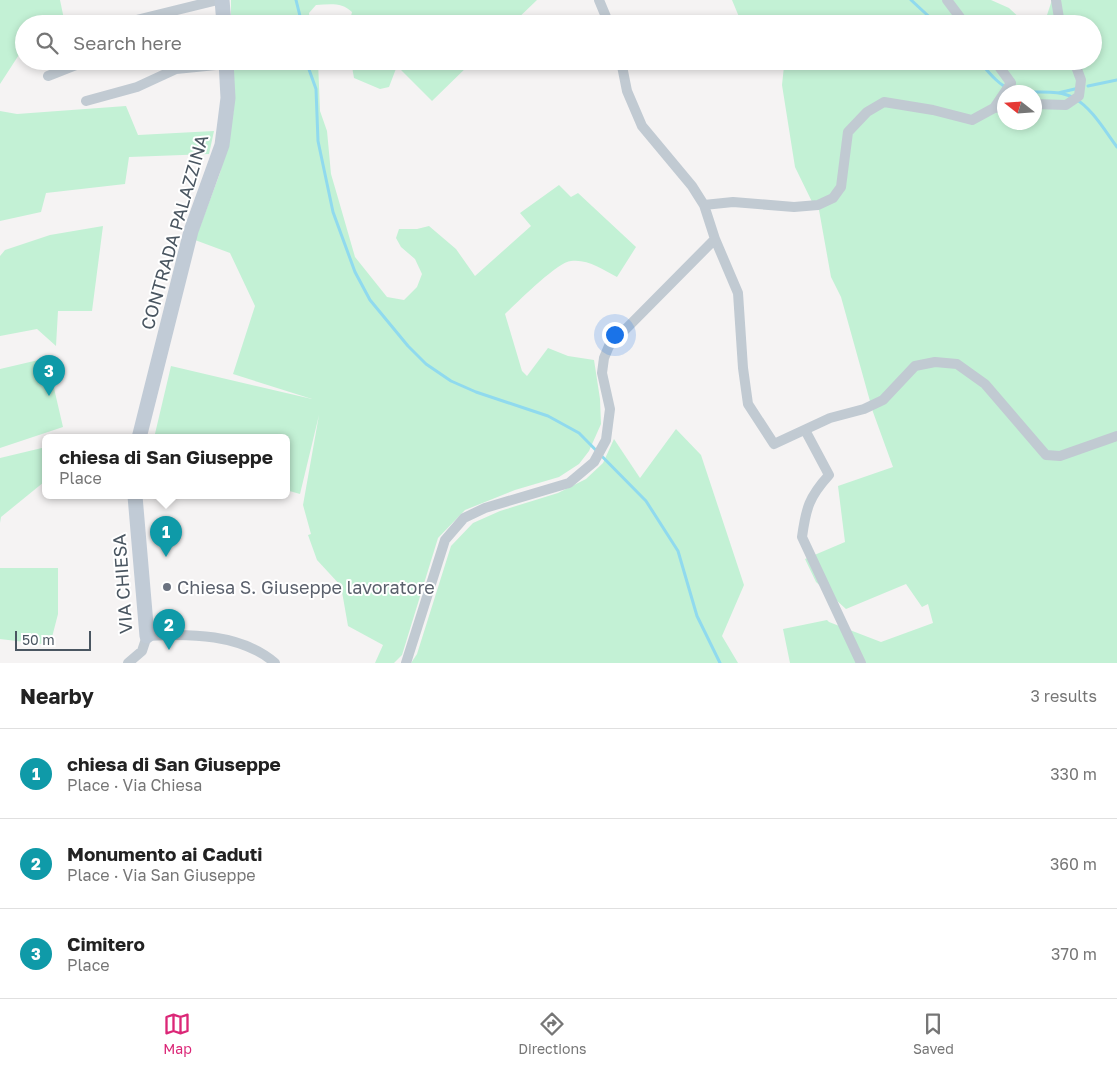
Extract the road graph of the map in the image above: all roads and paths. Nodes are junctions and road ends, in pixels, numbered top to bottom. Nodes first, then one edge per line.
1 (218, 0) edge
2 (222, 0) edge
3 (599, 0) edge
4 (947, 0) edge
5 (1056, 0) edge
6 (157, 15) edge
7 (223, 15) edge
8 (605, 15) edge
9 (958, 15) edge
10 (1058, 15) edge
11 (63, 70) edge
12 (174, 70) edge
13 (226, 70) edge
14 (623, 70) edge
15 (1002, 70) edge
16 (1077, 70) edge
17 (48, 76) dead end
18 (1010, 85) edge
19 (86, 101) dead end
20 (1042, 104) edge
21 (997, 108) edge
22 (704, 205) junction
23 (715, 239) junction
24 (806, 430) junction
25 (140, 434) edge
26 (1117, 436) edge
27 (135, 499) edge
28 (147, 636) junction
29 (128, 663) edge
30 (275, 663) edge
31 (406, 663) edge
32 (861, 663) edge

1 - 6 street
2 - 7 street
3 - 8 street
4 - 9 street
5 - 10 street
11 - 17 street
12 - 19 street, CONTRADA PALAZZINA
13 - 25 street, CONTRADA PALAZZINA
14 - 22 street
15 - 18 street
16 - 20 street
21 - 22 street
22 - 23 street
23 - 24 street
23 - 31 street
24 - 26 street
24 - 32 street
27 - 28 street, VIA CHIESA
28 - 29 street, VIA CHIESA
28 - 30 street

